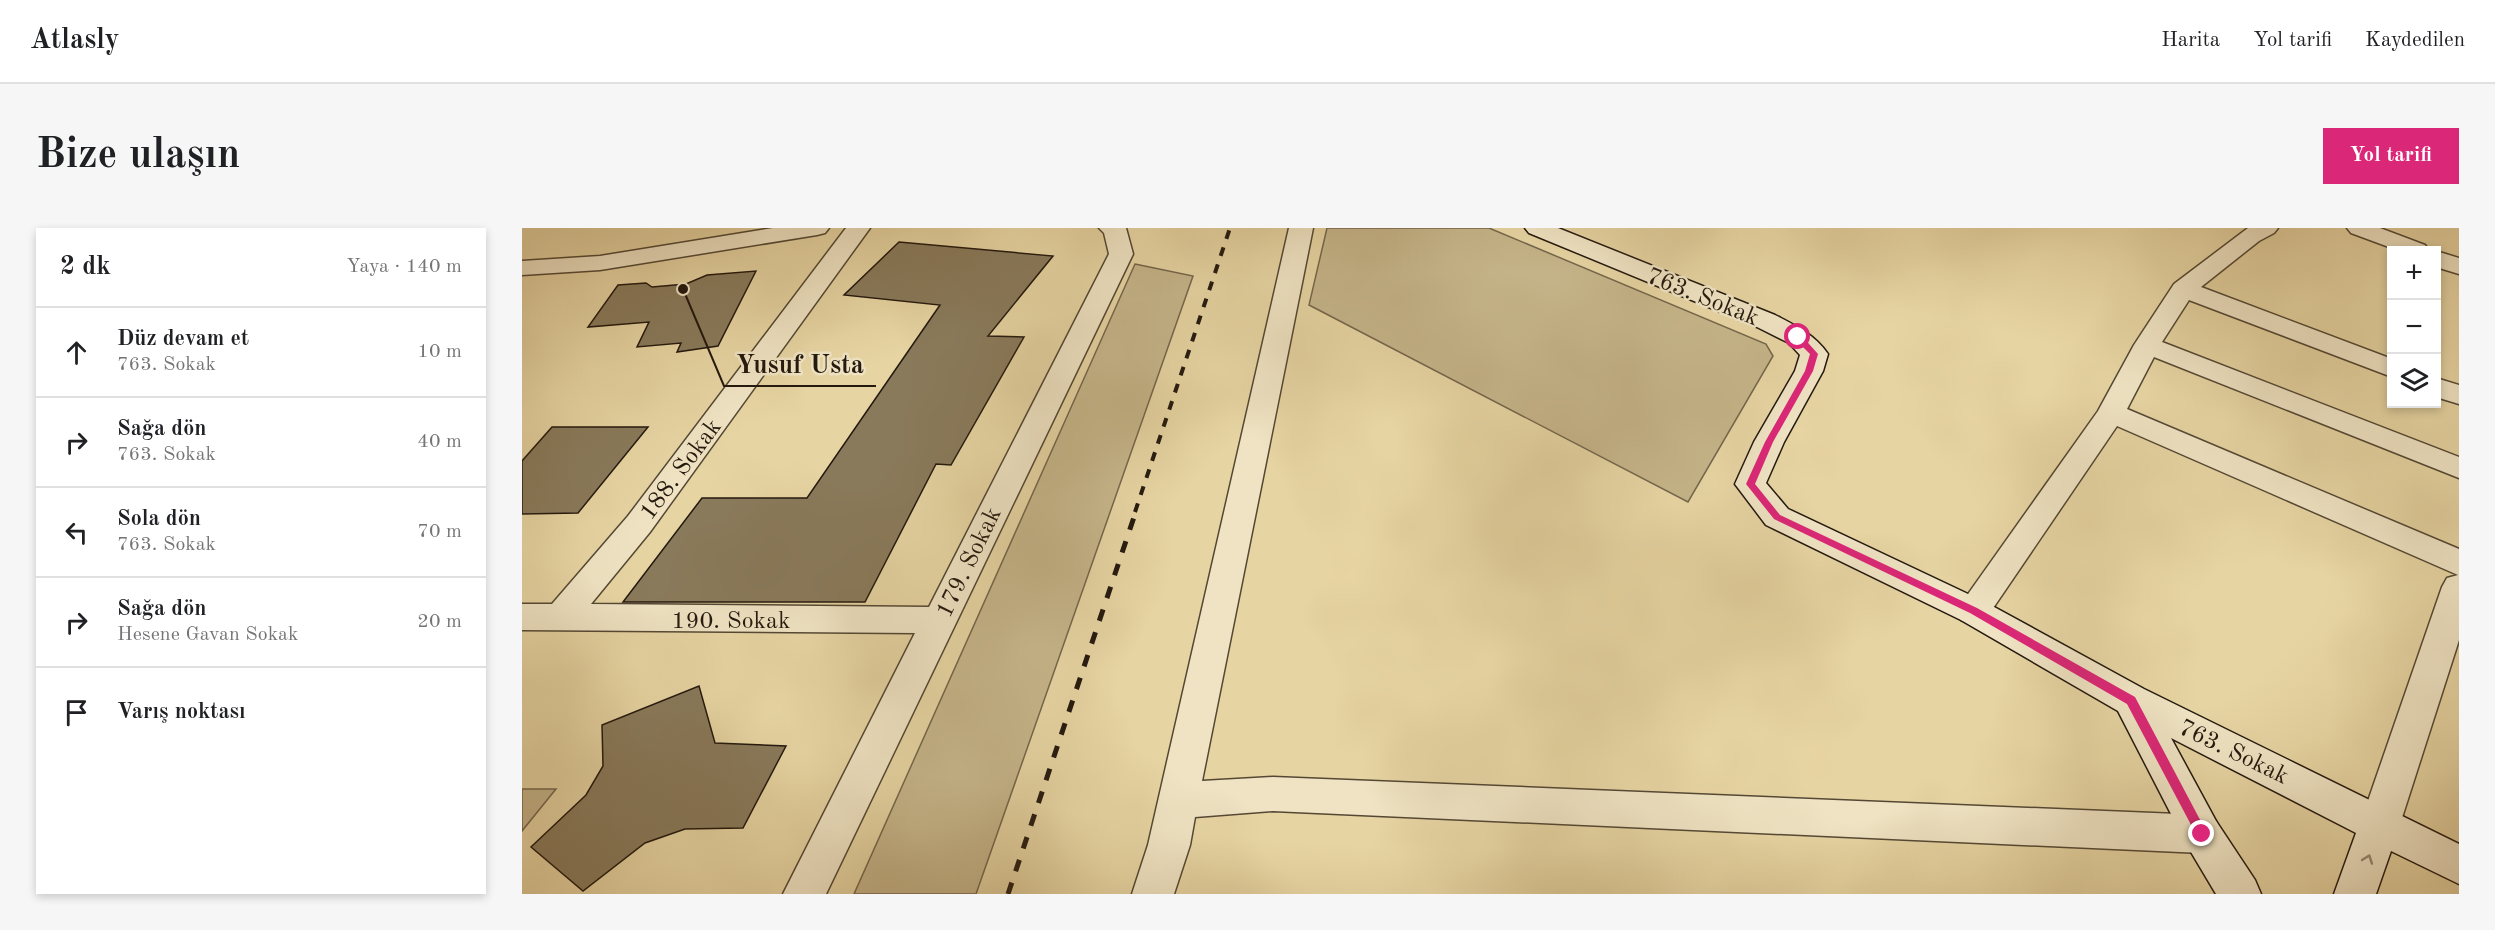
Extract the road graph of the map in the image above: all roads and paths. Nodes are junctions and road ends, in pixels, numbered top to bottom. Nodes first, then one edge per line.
1 (817, 228) edge
2 (858, 228) edge
3 (1113, 228) edge
4 (1301, 228) edge
5 (1537, 228) edge
6 (2266, 228) edge
7 (2359, 228) edge
8 (2406, 246) edge
9 (2441, 260) edge
10 (2459, 267) edge
11 (522, 268) edge
12 (2184, 290) junction
13 (2147, 345) junction
14 (2387, 367) edge
15 (2441, 389) edge
16 (2459, 395) edge
17 (2111, 413) junction
18 (2459, 468) edge
19 (2459, 563) edge
20 (2459, 587) edge
21 (1973, 611) junction
22 (522, 618) edge
23 (560, 618) junction
24 (940, 620) junction
25 (2131, 700) junction
26 (1179, 800) junction
27 (2380, 824) junction
28 (2202, 834) junction
29 (2459, 865) edge
30 (804, 894) edge
31 (1153, 894) edge
32 (2240, 894) edge
33 (2355, 894) edge

1 - 11 street
2 - 23 street, 188. Sokak
3 - 24 street, 179. Sokak
4 - 26 street
5 - 21 street, 763. Sokak
6 - 12 street
7 - 8 street
9 - 10 street
12 - 13 street
12 - 14 street
13 - 17 street
13 - 18 street
15 - 16 street
17 - 19 street
17 - 21 street
20 - 27 street
21 - 25 street, 763. Sokak
22 - 23 street, 190. Sokak
23 - 24 street, 190. Sokak
24 - 30 street, 179. Sokak
25 - 27 street, 763. Sokak
25 - 28 street
26 - 28 street
26 - 31 street
27 - 29 street, 763. Sokak
33 -> 27 street
28 - 32 street

